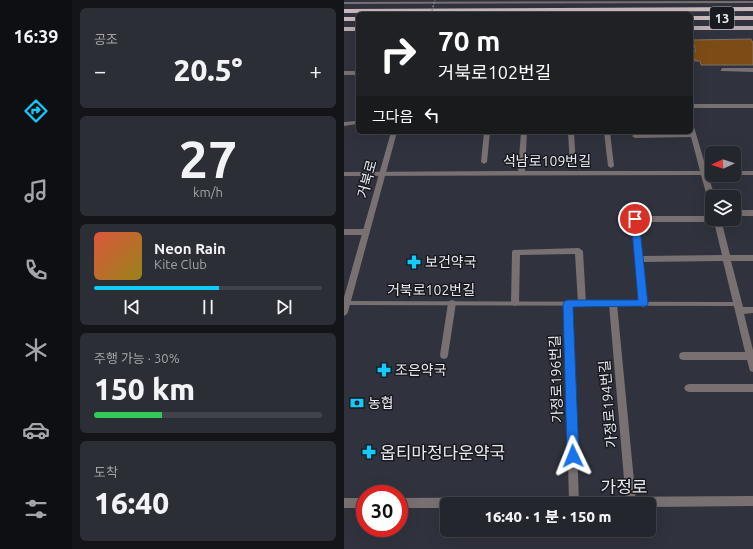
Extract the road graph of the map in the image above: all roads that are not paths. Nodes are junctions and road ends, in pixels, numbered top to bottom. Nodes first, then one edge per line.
1 (435, 1) edge
2 (596, 1) edge
3 (645, 2) junction
4 (753, 2) edge
5 (344, 3) edge
6 (753, 9) edge
7 (344, 10) edge
8 (537, 10) junction
9 (693, 18) edge
10 (753, 18) edge
11 (344, 19) edge
12 (356, 19) edge
13 (693, 28) edge
14 (753, 28) edge
15 (344, 29) edge
16 (356, 29) edge
17 (723, 70) dead end
18 (753, 70) edge
19 (344, 73) edge
20 (356, 73) edge
21 (693, 106) edge
22 (753, 106) edge
23 (355, 123) dead end
24 (344, 124) edge
25 (393, 134) edge
26 (487, 134) edge
27 (524, 134) edge
28 (571, 134) edge
29 (607, 134) edge
30 (694, 135) joint
31 (635, 136) dead end
32 (484, 162) dead end
33 (705, 163) edge
34 (573, 166) dead end
35 (611, 166) dead end
36 (705, 173) edge
37 (741, 173) edge
38 (753, 173) edge
39 (344, 174) edge
40 (382, 174) junction
41 (521, 174) junction
42 (741, 213) edge
43 (753, 213) edge
44 (705, 219) edge
45 (718, 226) edge
46 (344, 232) edge
47 (366, 232) junction
48 (726, 258) junction
49 (753, 258) edge
50 (639, 259) junction
51 (347, 303) junction
52 (452, 303) junction
53 (515, 303) junction
54 (568, 304) junction
55 (582, 304) junction
56 (613, 304) junction
57 (643, 304) junction
58 (738, 307) junction
59 (753, 310) edge
60 (344, 312) edge
61 (444, 355) dead end
62 (683, 356) dead end
63 (752, 356) edge
64 (753, 368) edge
65 (690, 388) dead end
66 (753, 388) edge
67 (574, 497) edge
68 (631, 497) edge
69 (753, 501) edge
70 (656, 502) edge
71 (356, 503) edge
72 (408, 503) edge
73 (440, 503) edge
74 (344, 504) edge

1 - 2 street
1 - 5 street
2 - 3 street
3 - 4 street
3 - 8 highway
6 - 8 highway, 13
7 - 8 highway, 13
9 - 10 highway, 13
11 - 12 highway
13 - 14 main road
15 - 16 main road
17 - 18 street
19 - 20 street
21 - 22 street
23 - 24 street
25 - 40 street, 거북로
26 - 32 street
27 - 41 street
28 - 34 street
29 - 35 street
30 - 31 street
30 - 33 street
36 - 41 street, 석남로109번길
37 - 38 street
39 - 40 street, 석남로109번길
40 - 41 street, 석남로109번길
40 - 47 street, 거북로
42 - 43 street
44 - 50 street
45 - 48 street
46 - 47 street
47 - 51 street, 거북로
48 - 49 street
48 - 50 street
48 - 58 street
50 - 57 street
51 - 52 lane, 거북로102번길
51 - 60 street, 거북로
52 - 53 lane, 거북로102번길
52 - 61 street
53 - 54 lane, 거북로102번길
53 - 55 street
54 - 55 lane, 거북로102번길
54 - 67 street, 가정로196번길
55 - 56 lane, 거북로102번길
56 - 57 lane, 거북로102번길
56 - 68 street, 가정로194번길
57 - 58 lane, 거북로102번길
58 - 59 street
58 - 63 street
62 - 63 street
63 - 64 street
65 - 66 street
69 - 70 street, 가정로
71 - 74 street
72 - 73 street, 가정로

